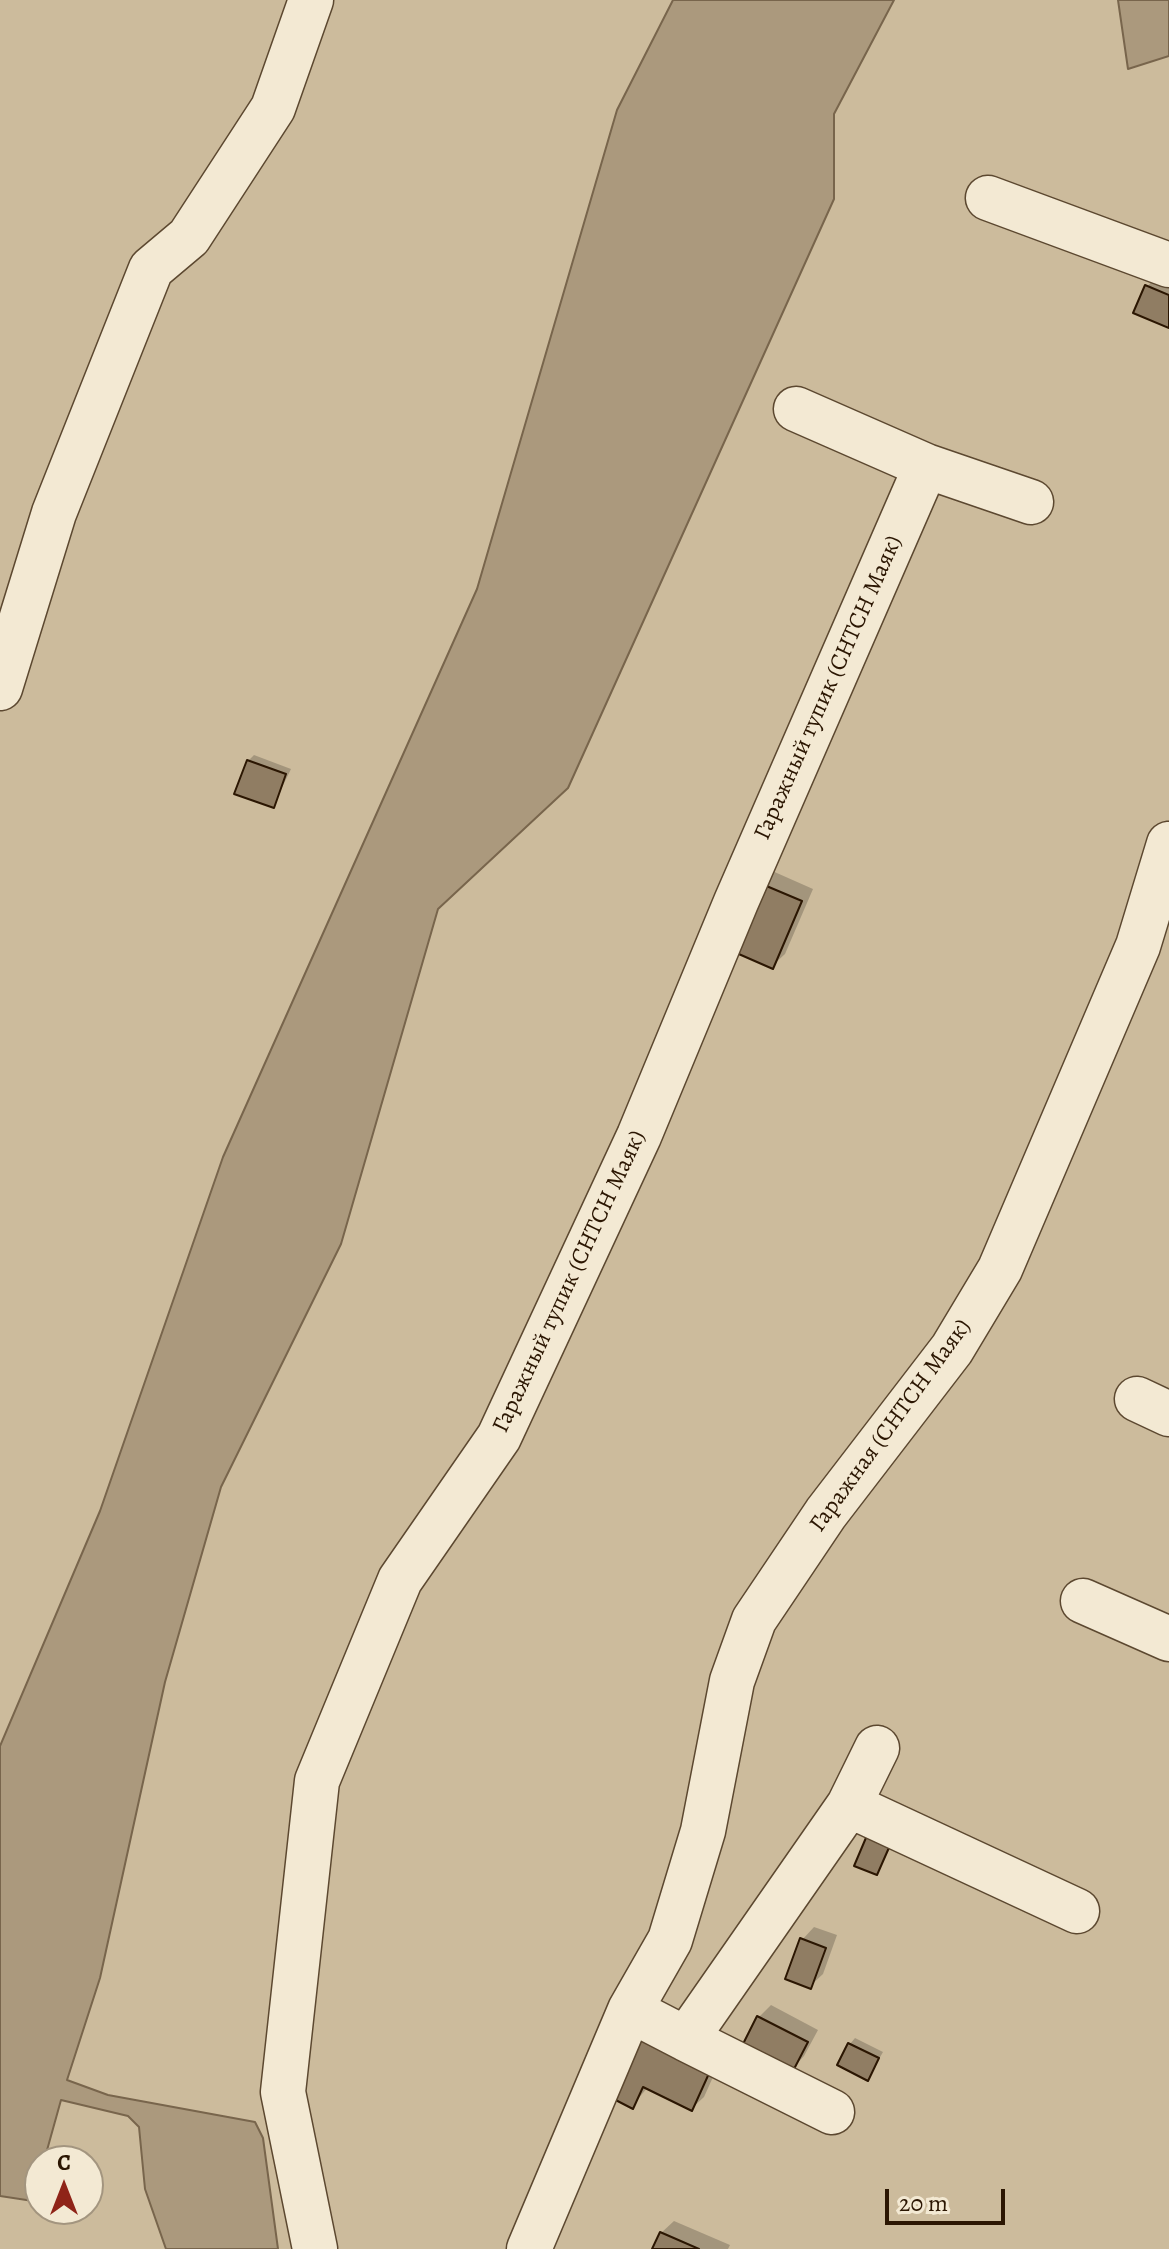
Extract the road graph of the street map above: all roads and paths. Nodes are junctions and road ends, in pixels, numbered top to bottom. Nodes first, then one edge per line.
1 (311, 0) edge
2 (988, 198) dead end
3 (1169, 265) edge
4 (796, 409) dead end
5 (926, 466) junction
6 (1031, 502) dead end
7 (0, 688) edge
8 (1169, 844) edge
9 (1083, 1601) dead end
10 (1169, 1639) edge
11 (877, 1748) dead end
12 (849, 1805) junction
13 (1077, 1911) dead end
14 (630, 2010) junction
15 (686, 2039) junction
16 (832, 2112) dead end
17 (315, 2249) edge
18 (529, 2249) edge

1 - 7 street
2 - 3 street
4 - 5 street
5 - 6 street
5 - 17 street, Гаражный тупик (СНТСН Маяк)
8 - 14 street, Гаражная (СНТСН Маяк)
9 - 10 street
11 - 12 street
12 - 13 street
12 - 15 street
14 - 15 street
14 - 18 street, Гаражная (СНТСН Маяк)
15 - 16 street

